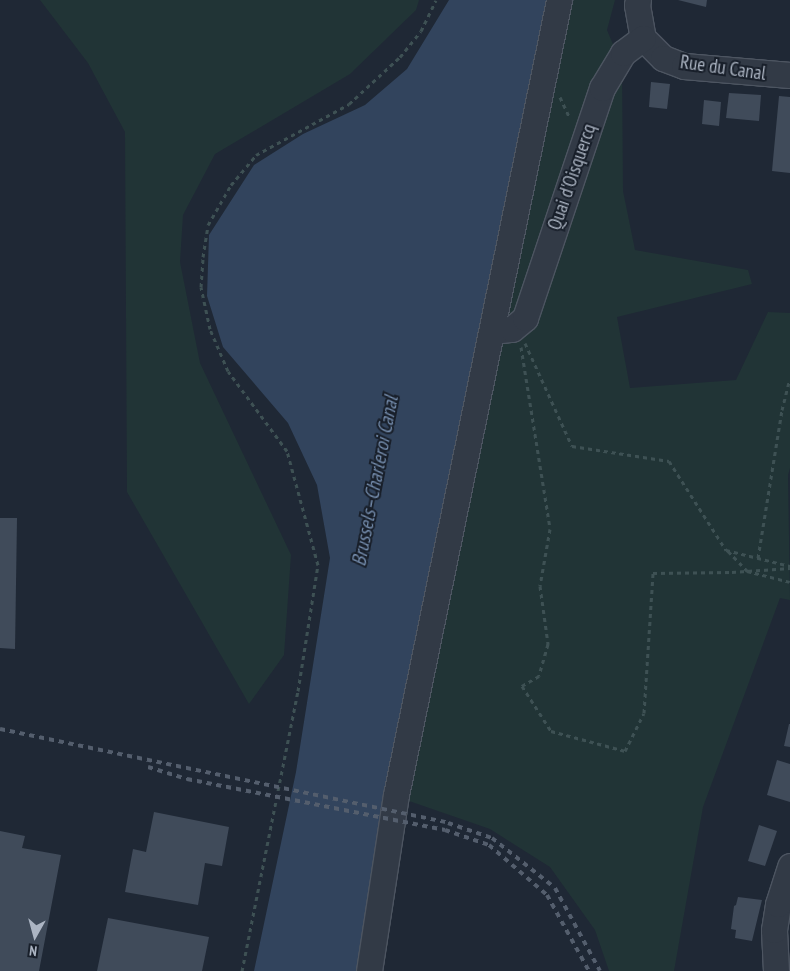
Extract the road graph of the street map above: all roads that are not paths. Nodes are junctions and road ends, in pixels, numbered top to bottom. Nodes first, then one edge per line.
1 (559, 0) edge
2 (638, 0) edge
3 (643, 38) junction
4 (790, 75) edge
5 (492, 331) junction
6 (790, 866) edge
7 (369, 971) edge
8 (776, 971) edge

1 - 5 street
2 - 3 street
3 - 4 street, Rue du Canal
3 - 5 street, Quai d'Oisquercq
5 - 7 street
6 - 8 street

